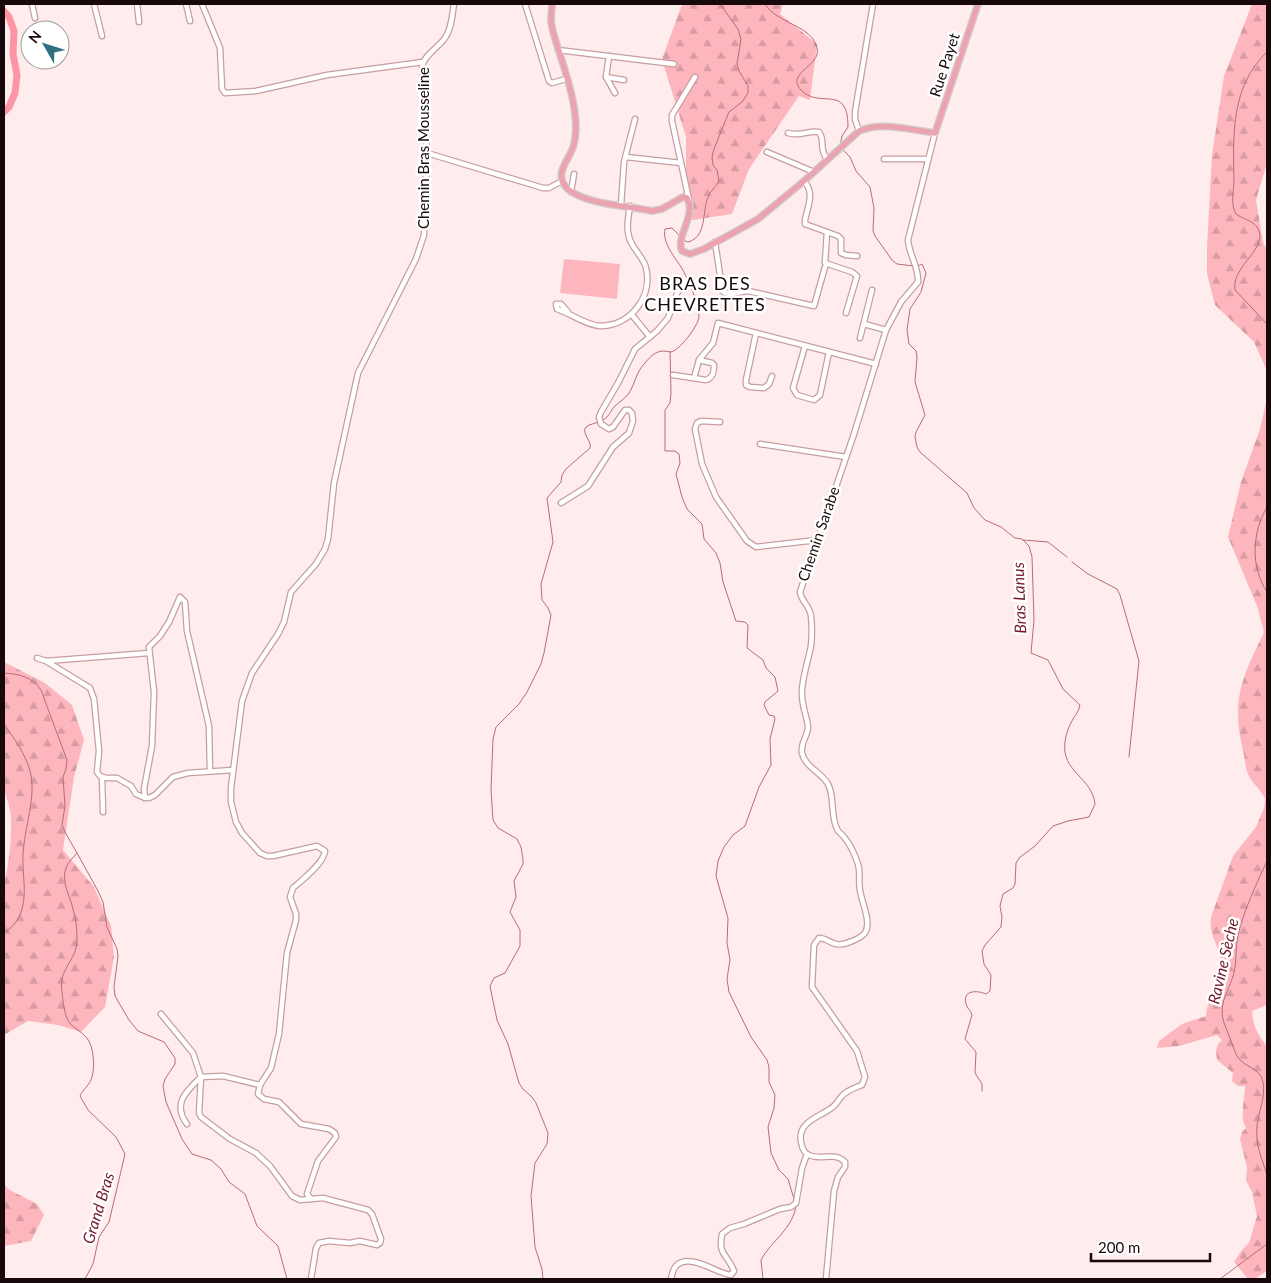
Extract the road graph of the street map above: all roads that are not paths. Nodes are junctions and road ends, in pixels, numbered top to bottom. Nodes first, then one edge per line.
1 (32, 4) edge
2 (94, 4) edge
3 (137, 4) edge
4 (186, 4) edge
5 (202, 4) edge
6 (454, 4) edge
7 (525, 4) edge
8 (552, 4) edge
9 (872, 4) edge
10 (978, 4) edge
11 (35, 18) dead end
12 (190, 21) dead end
13 (139, 22) dead end
14 (102, 36) dead end
15 (558, 50) junction
16 (609, 56) junction
17 (423, 62) junction
18 (674, 64) dead end
19 (606, 77) junction
20 (695, 77) dead end
21 (566, 79) junction
22 (624, 80) dead end
23 (615, 93) dead end
24 (635, 119) dead end
25 (859, 131) junction
26 (788, 133) dead end
27 (935, 133) junction
28 (767, 152) dead end
29 (427, 153) junction
30 (626, 157) junction
31 (884, 159) dead end
32 (928, 159) junction
33 (827, 160) junction
34 (681, 162) junction
35 (814, 172) junction
36 (574, 174) dead end
37 (562, 181) junction
38 (804, 181) junction
39 (571, 192) junction
40 (690, 202) junction
41 (621, 205) junction
42 (630, 206) junction
43 (826, 232) junction
44 (715, 242) junction
45 (857, 256) dead end
46 (825, 267) dead end
47 (872, 290) dead end
48 (678, 292) dead end
49 (568, 312) dead end
50 (846, 313) dead end
51 (632, 315) junction
52 (864, 324) junction
53 (886, 330) junction
54 (756, 333) junction
55 (650, 337) junction
56 (860, 338) dead end
57 (805, 346) junction
58 (829, 352) junction
59 (699, 360) junction
60 (876, 364) junction
61 (672, 376) dead end
62 (772, 376) dead end
63 (694, 378) junction
64 (720, 422) dead end
65 (760, 444) dead end
66 (846, 457) junction
67 (560, 504) dead end
68 (817, 540) junction
69 (149, 654) junction
70 (37, 658) dead end
71 (46, 661) junction
72 (233, 770) junction
73 (210, 771) junction
74 (102, 777) junction
75 (145, 798) junction
76 (103, 812) dead end
77 (161, 1014) dead end
78 (201, 1077) junction
79 (260, 1085) junction
80 (186, 1124) dead end
81 (807, 1154) junction
82 (311, 1199) junction
83 (311, 1279) edge
84 (671, 1279) edge
85 (826, 1279) edge

1 - 11 street
2 - 14 street
3 - 13 street
4 - 12 street
5 - 17 street
6 - 17 street, Chemin Bras Mousseline
7 - 21 street
8 - 15 main road
9 - 25 street
10 - 27 main road, Rue Payet
15 - 16 street
15 - 21 main road
16 - 18 street
16 - 19 street
17 - 29 street, Chemin Bras Mousseline
19 - 22 street
19 - 23 street
20 - 34 street
21 - 37 main road
24 - 30 street
25 - 27 main road
25 - 33 main road
26 - 33 street
27 - 32 street, Chemin Sarabe
28 - 35 street
29 - 37 street
29 - 72 street, Chemin Bras Mousseline
30 - 34 street
30 - 41 street
31 - 32 street
32 - 53 street, Chemin Sarabe
33 - 35 main road
34 - 40 street
35 - 38 main road
36 - 39 street
37 - 39 main road
38 - 43 street
38 - 44 main road
39 - 41 main road
40 - 42 main road
40 - 44 main road
41 - 42 main road
42 - 51 street
43 - 45 street
43 - 50 street
44 - 46 street
47 - 52 street
48 - 55 street
49 - 51 street
51 - 55 street
52 - 53 street
52 - 56 street
53 - 60 street, Chemin Sarabe
54 - 57 street
54 - 59 street
54 - 62 street
55 - 67 street
57 - 58 street
57 - 58 street
58 - 60 street
59 - 63 street
59 - 63 street
60 - 66 street, Chemin Sarabe
61 - 63 street
64 - 68 street
65 - 66 street
66 - 68 street, Chemin Sarabe
68 - 81 street, Chemin Sarabe
69 - 71 street
69 - 73 street
69 - 75 street
70 - 71 street
71 - 74 street
72 - 73 street
72 - 79 street, Chemin Bras Mousseline
73 - 75 street
74 - 75 street
74 - 76 street
77 - 78 street
78 - 79 street
78 - 80 street
78 - 82 street
79 - 82 street
81 - 84 street
81 - 85 street
82 - 83 street

